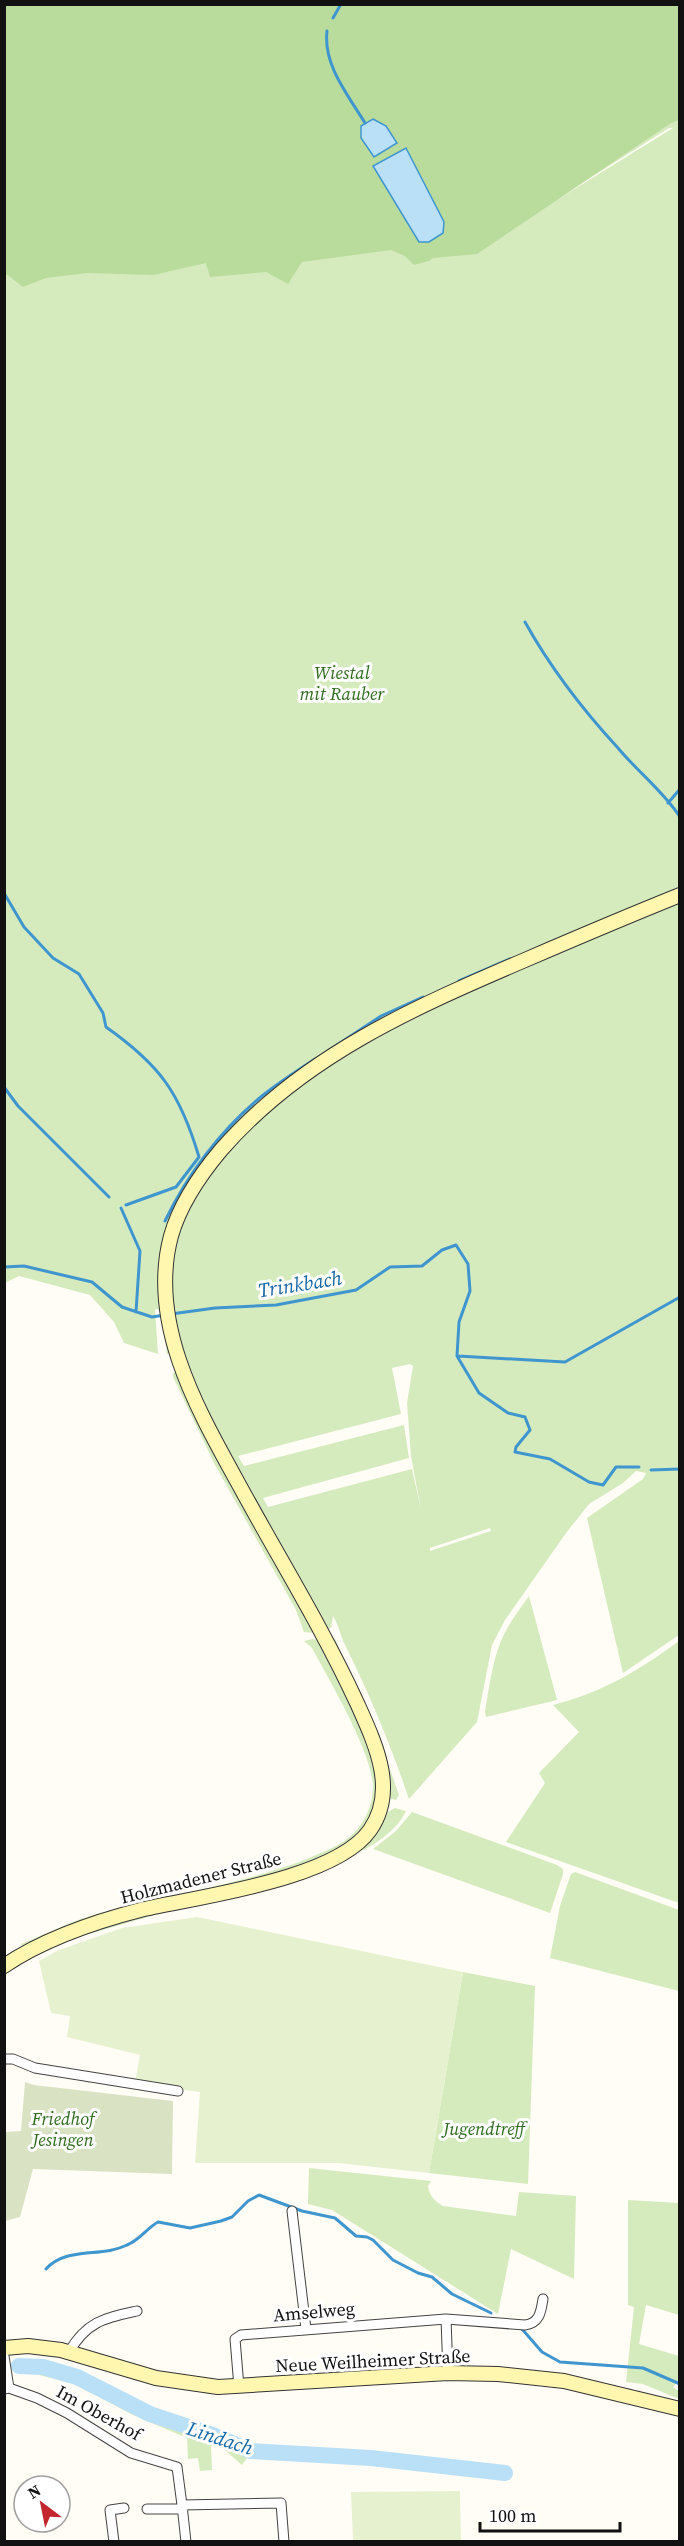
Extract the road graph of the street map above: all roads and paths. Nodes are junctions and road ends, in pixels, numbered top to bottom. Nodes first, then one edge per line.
1 (680, 895) edge
2 (4, 1966) edge
3 (4, 2059) edge
4 (178, 2091) dead end
5 (292, 2211) dead end
6 (543, 2299) dead end
7 (137, 2311) dead end
8 (446, 2319) junction
9 (306, 2328) junction
10 (4, 2348) edge
11 (69, 2352) junction
12 (4, 2356) edge
13 (448, 2373) junction
14 (239, 2387) junction
15 (7, 2389) edge
16 (680, 2409) edge
17 (183, 2507) junction
18 (124, 2508) dead end
19 (147, 2509) dead end
20 (114, 2541) edge
21 (186, 2541) edge
22 (284, 2541) edge

1 - 2 street, Holzmadener Straße
3 - 4 street
5 - 9 street
6 - 8 street, Amselweg
7 - 11 street
8 - 9 street, Amselweg
8 - 13 street
9 - 14 street, Amselweg
10 - 11 street, Neue Weilheimer Straße
11 - 14 street, Neue Weilheimer Straße
12 - 15 street, Im Oberhof
13 - 14 street, Neue Weilheimer Straße
13 - 16 street, Neue Weilheimer Straße
15 - 17 street, Im Oberhof
17 - 19 street
17 - 21 street
17 - 22 street
18 - 20 street

